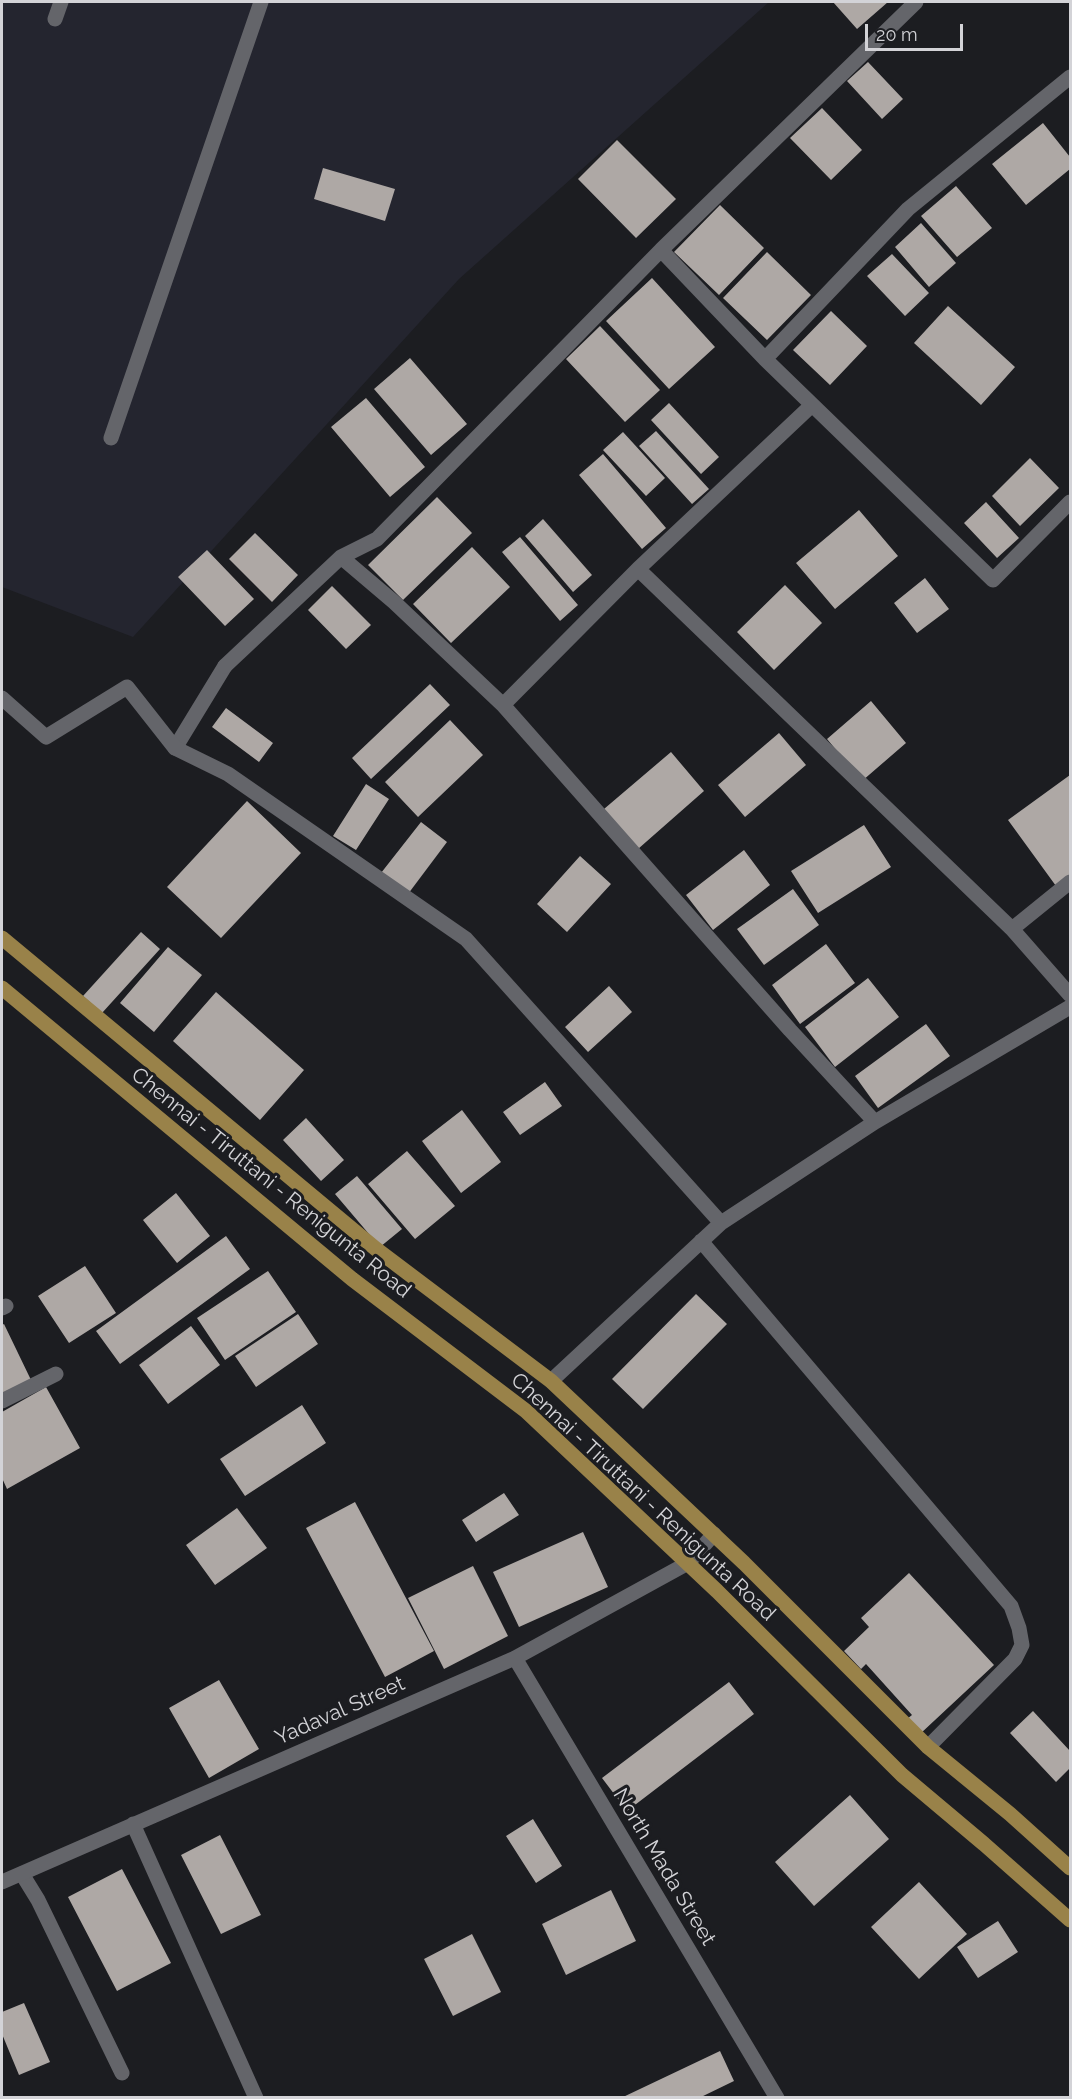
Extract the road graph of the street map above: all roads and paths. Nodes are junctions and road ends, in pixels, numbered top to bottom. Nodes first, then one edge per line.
1 (61, 2) edge
2 (261, 2) edge
3 (916, 2) edge
4 (55, 19) dead end
5 (1067, 86) edge
6 (661, 250) junction
7 (765, 359) junction
8 (812, 405) junction
9 (111, 438) dead end
10 (1071, 502) edge
11 (341, 556) junction
12 (638, 569) junction
13 (2, 698) edge
14 (503, 705) junction
15 (175, 748) junction
16 (1071, 882) edge
17 (1012, 929) junction
18 (2, 938) edge
19 (2, 988) edge
20 (1071, 995) edge
21 (1071, 1007) edge
22 (875, 1122) junction
23 (721, 1223) junction
24 (701, 1241) junction
25 (56, 1374) dead end
26 (551, 1381) junction
27 (2, 1401) edge
28 (714, 1534) junction
29 (688, 1563) junction
30 (515, 1658) junction
31 (928, 1747) junction
32 (133, 1824) junction
33 (1071, 1868) edge
34 (22, 1874) junction
35 (2, 1882) edge
36 (1071, 1920) edge
37 (122, 2073) dead end
38 (256, 2097) edge
39 (777, 2097) edge

1 - 4 street
2 - 9 street
3 - 6 street
5 - 7 street
6 - 7 street
6 - 11 street
7 - 8 street
8 - 10 street
8 - 12 street
11 - 14 street
11 - 15 street
12 - 14 street
12 - 17 street
13 - 15 street
14 - 22 street
15 - 23 street
16 - 17 street
17 - 20 street
18 - 26 main road, Chennai - Tiruttani - Renigunta Road
19 - 29 main road, Chennai - Tiruttani - Renigunta Road
21 - 22 street
22 - 23 street
23 - 24 street
24 - 26 street
24 - 31 street
25 - 27 street
26 - 28 main road, Chennai - Tiruttani - Renigunta Road
28 - 29 street, Yadaval Street
28 - 31 main road, Chennai - Tiruttani - Renigunta Road
29 - 30 street, Yadaval Street
29 - 36 main road, Chennai - Tiruttani - Renigunta Road
30 - 32 street, Yadaval Street
30 - 39 street, North Mada Street
31 - 33 main road, Chennai - Tiruttani - Renigunta Road
32 - 34 street, Yadaval Street
32 - 38 street
34 - 35 street, Yadaval Street
34 - 37 street

